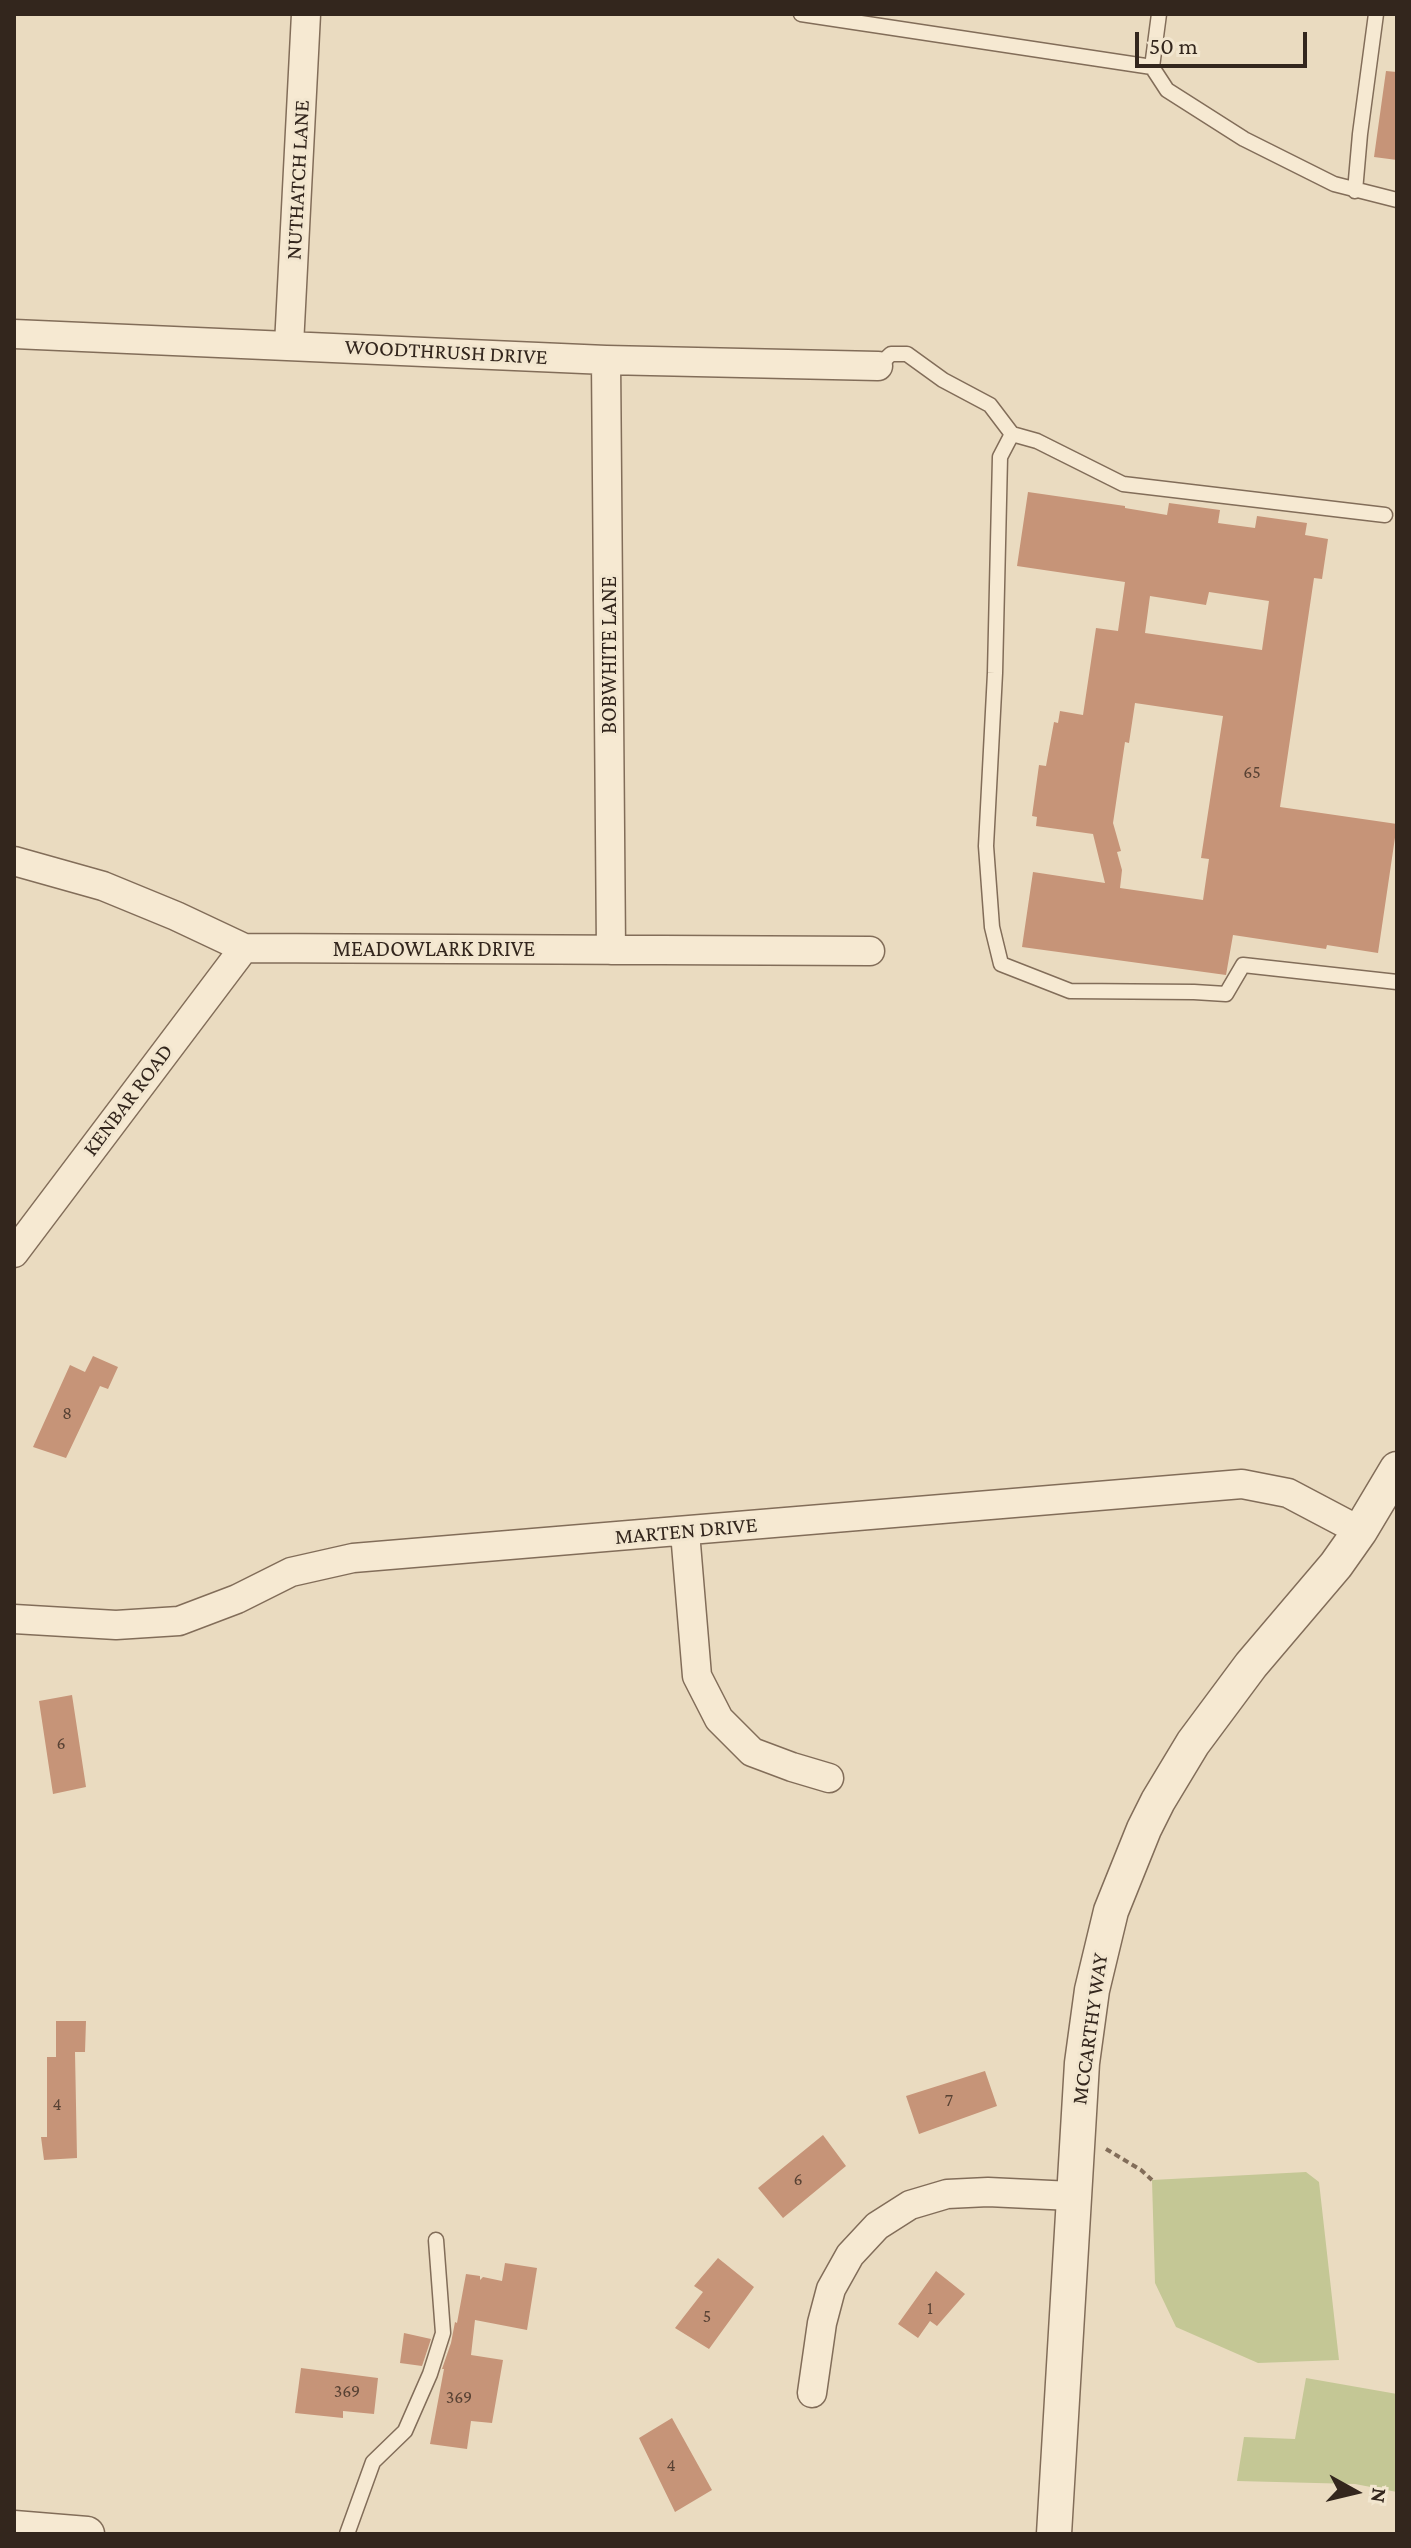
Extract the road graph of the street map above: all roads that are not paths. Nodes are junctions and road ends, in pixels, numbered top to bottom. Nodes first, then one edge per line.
1 (306, 14) edge
2 (801, 14) edge
3 (1159, 14) edge
4 (1376, 14) edge
5 (1152, 67) junction
6 (1355, 191) junction
7 (1397, 200) edge
8 (14, 334) edge
9 (289, 345) junction
10 (606, 360) junction
11 (878, 366) joint
12 (1012, 434) junction
13 (1385, 515) dead end
14 (14, 861) edge
15 (244, 948) junction
16 (611, 950) junction
17 (870, 951) dead end
18 (1397, 982) edge
19 (14, 1253) edge
20 (1397, 1469) edge
21 (1360, 1531) junction
22 (685, 1532) junction
23 (14, 1619) edge
24 (829, 1778) dead end
25 (1072, 2196) junction
26 (436, 2240) dead end
27 (812, 2393) dead end
28 (14, 2528) edge
29 (87, 2534) edge
30 (347, 2534) edge
31 (1054, 2534) edge

1 - 9 street, NUTHATCH LANE
2 - 5 lane
3 - 5 lane
4 - 6 lane
5 - 6 lane
6 - 7 lane
8 - 9 street, WOODTHRUSH DRIVE
9 - 10 street, WOODTHRUSH DRIVE
10 - 11 street, WOODTHRUSH DRIVE
10 - 16 street, BOBWHITE LANE
11 - 12 lane
12 - 13 lane
12 - 18 lane
14 - 15 street, MEADOWLARK DRIVE
15 - 16 street, MEADOWLARK DRIVE
15 - 19 street, KENBAR ROAD
16 - 17 street, MEADOWLARK DRIVE
20 - 21 street, MCCARTHY WAY
21 - 22 street, MARTEN DRIVE
21 - 25 street, MCCARTHY WAY
22 - 23 street, MARTEN DRIVE
22 - 24 street
25 - 27 street
25 - 31 street, MCCARTHY WAY
26 - 30 lane
28 - 29 street

